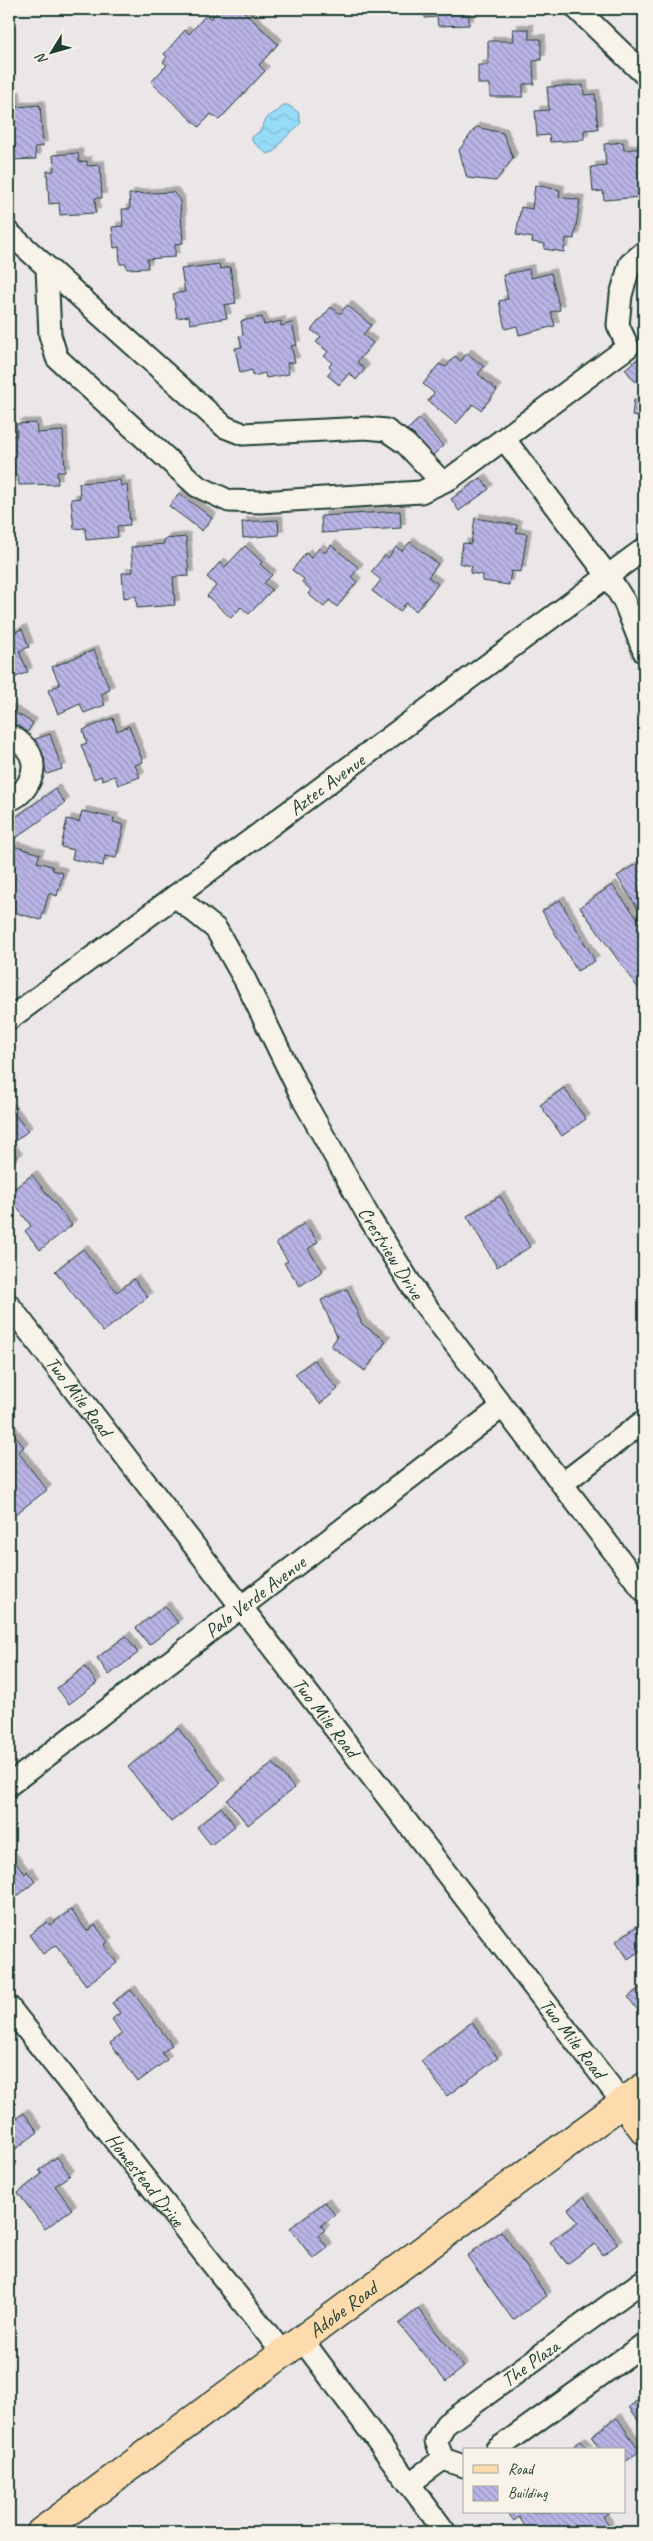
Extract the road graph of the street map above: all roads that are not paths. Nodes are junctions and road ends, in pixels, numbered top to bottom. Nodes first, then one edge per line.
1 (577, 9) edge
2 (644, 74) edge
3 (9, 233) edge
4 (644, 252) edge
5 (47, 268) junction
6 (636, 341) edge
7 (505, 440) junction
8 (442, 482) junction
9 (644, 549) edge
10 (608, 576) junction
11 (644, 652) edge
12 (9, 735) edge
13 (9, 800) edge
14 (175, 896) junction
15 (9, 1019) edge
16 (9, 1304) edge
17 (502, 1407) junction
18 (644, 1422) edge
19 (562, 1484) junction
20 (644, 1591) edge
21 (242, 1606) junction
22 (9, 1785) edge
23 (9, 2007) edge
24 (634, 2095) edge
25 (644, 2130) edge
26 (644, 2280) edge
27 (644, 2344) edge
28 (291, 2345) junction
29 (499, 2448) edge
30 (443, 2459) junction
31 (463, 2466) edge
32 (410, 2483) junction
33 (41, 2532) edge
34 (445, 2532) edge

1 - 2 street
3 - 5 street
4 - 6 street
5 - 8 street
5 - 8 street
6 - 7 street
7 - 8 street
7 - 10 street
9 - 10 street, Aztec Avenue
10 - 11 street
10 - 14 street, Aztec Avenue
12 - 13 street
14 - 15 street, Aztec Avenue
14 - 17 street, Crestview Drive
16 - 21 street, Two Mile Road
17 - 19 street, Crestview Drive
17 - 21 street, Palo Verde Avenue
18 - 19 street
19 - 20 street, Crestview Drive
21 - 22 street, Palo Verde Avenue
21 - 24 street, Two Mile Road
23 - 28 street, Homestead Drive
24 - 25 main road, Two Mile Road
24 - 28 main road, Adobe Road
26 - 30 street, The Plaza
27 - 29 street
28 - 32 street, Homestead Drive
28 - 33 main road, Adobe Road
30 - 31 street
30 - 32 street
32 - 34 street, Homestead Drive

